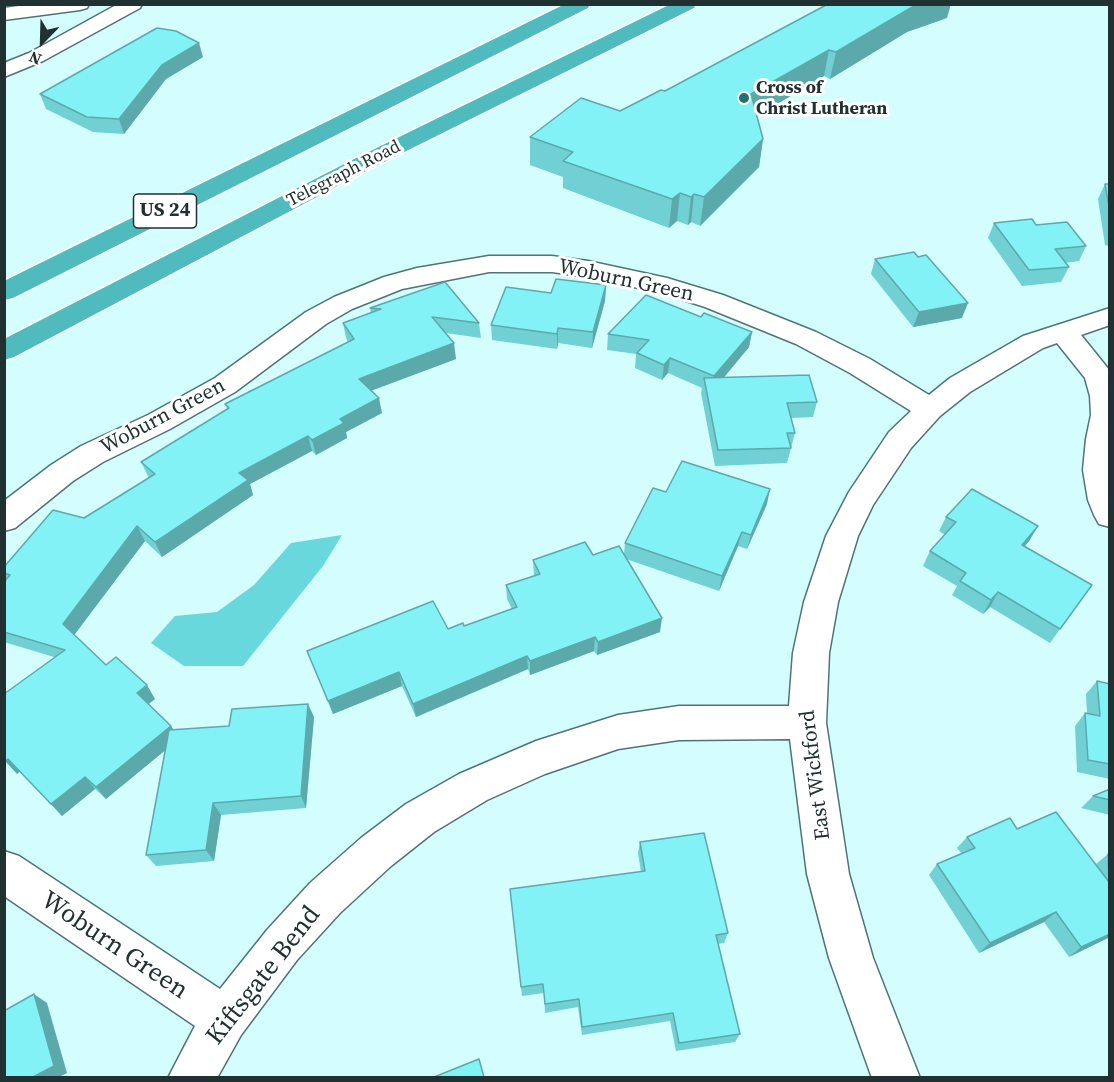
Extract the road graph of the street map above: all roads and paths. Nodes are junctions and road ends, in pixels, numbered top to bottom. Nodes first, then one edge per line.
1 (80, 4) edge
2 (133, 4) edge
3 (581, 4) edge
4 (687, 4) edge
5 (4, 14) edge
6 (4, 71) edge
7 (426, 98) junction
8 (471, 111) junction
9 (325, 130) junction
10 (358, 166) junction
11 (4, 292) edge
12 (1110, 316) edge
13 (1062, 331) junction
14 (4, 351) edge
15 (930, 410) junction
16 (1110, 515) edge
17 (4, 519) edge
18 (807, 723) junction
19 (4, 871) edge
20 (225, 1019) junction
21 (190, 1077) edge
22 (896, 1077) edge

1 - 5 street
2 - 6 street
3 - 7 highway, US 24
4 - 8 highway, Telegraph Road / US 24
7 - 8 highway
7 - 9 highway, US 24
8 - 10 highway, Telegraph Road / US 24
9 - 10 highway
9 - 11 highway, US 24
10 - 14 highway, Telegraph Road / US 24
12 - 13 street, East Wickford
13 - 15 street, East Wickford
13 - 16 street
15 - 17 street, Woburn Green
15 - 18 street, East Wickford
18 - 20 street, Kiftsgate Bend
18 - 22 street, East Wickford
19 - 20 street, Woburn Green
20 - 21 street, Kiftsgate Bend

